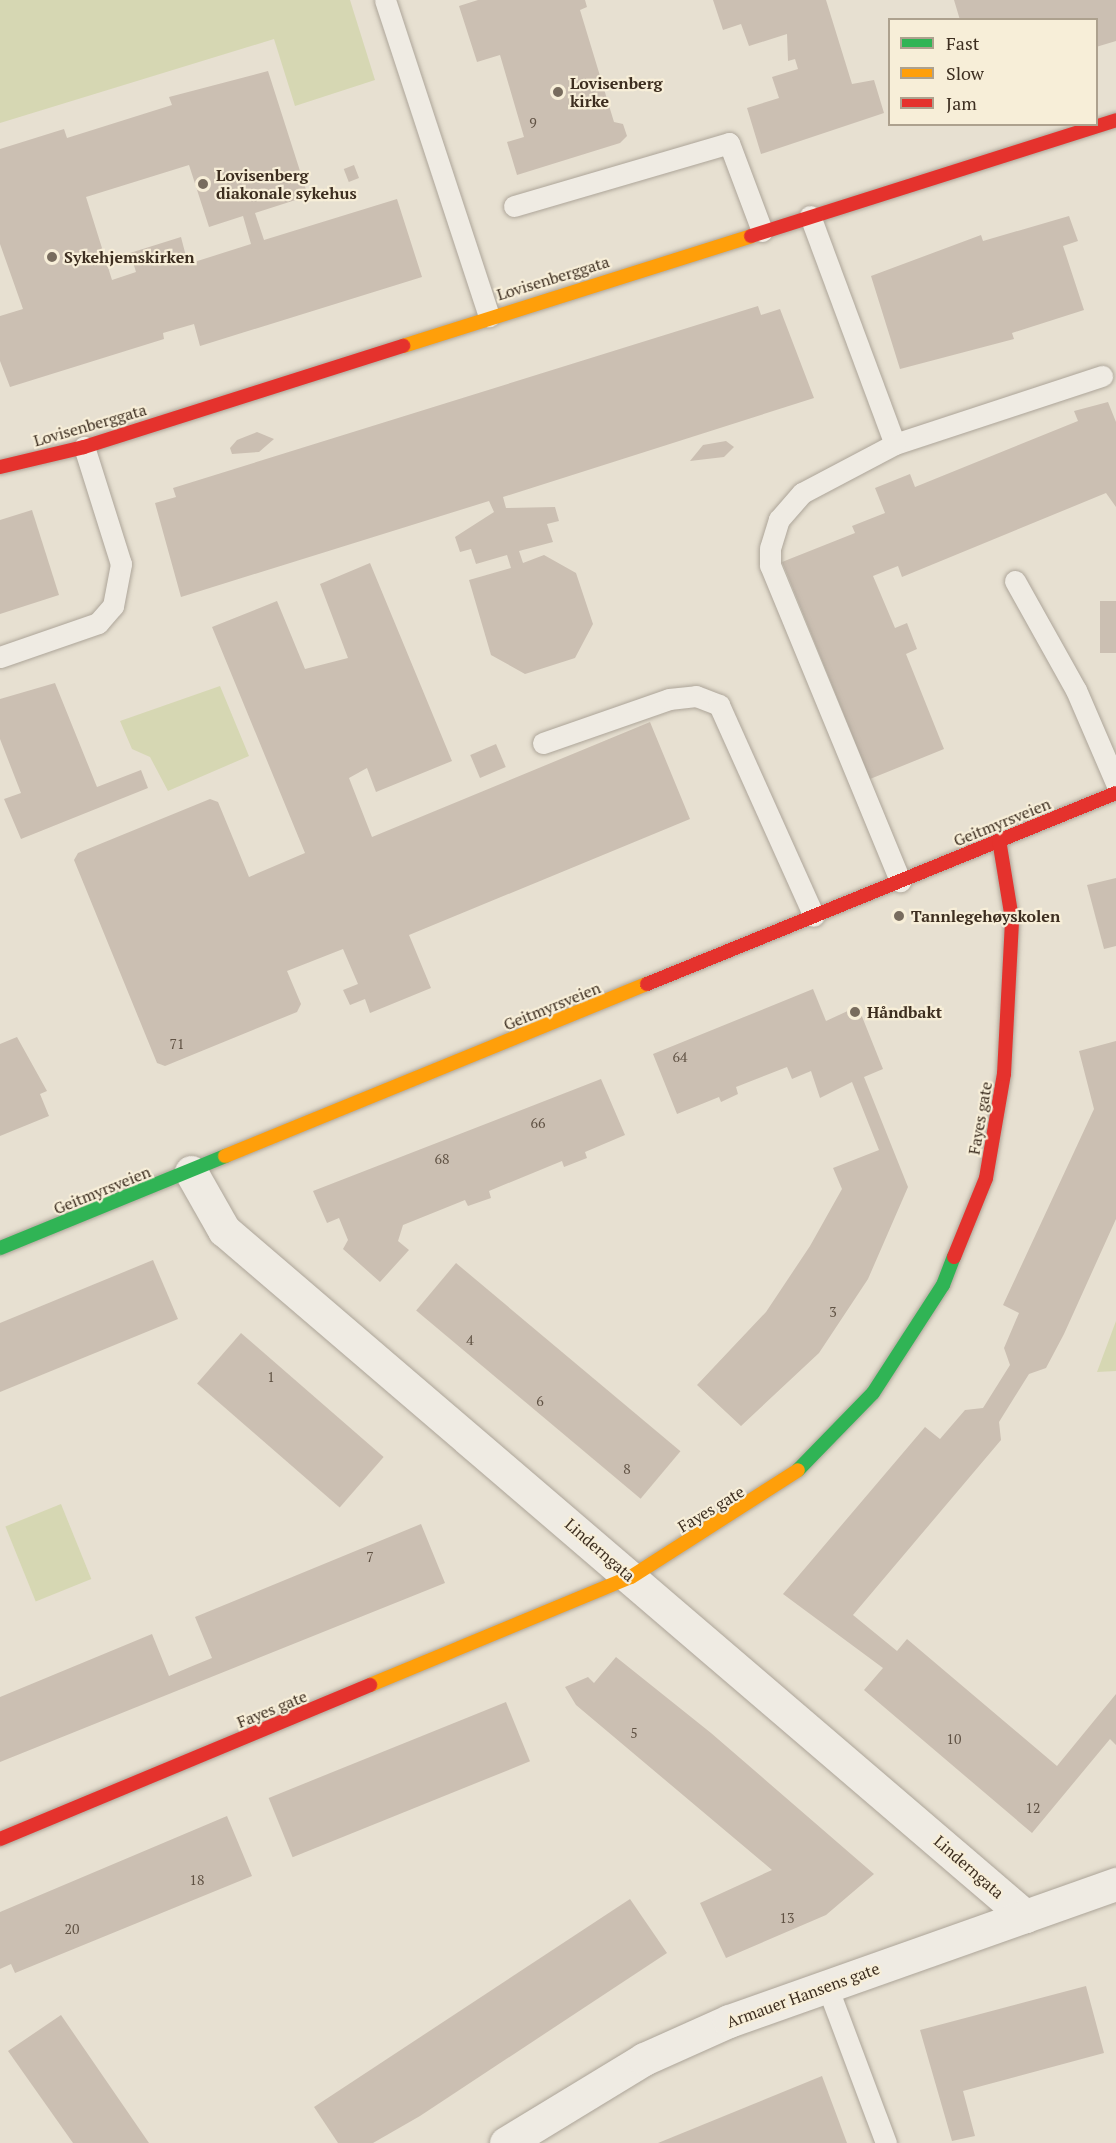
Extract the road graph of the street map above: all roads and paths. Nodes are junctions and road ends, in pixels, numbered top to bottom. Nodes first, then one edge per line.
1 (385, 0) edge
2 (1116, 120) edge
3 (1097, 126) edge
4 (1098, 126) edge
5 (514, 206) dead end
6 (810, 216) junction
7 (762, 231) junction
8 (489, 316) junction
9 (1102, 376) dead end
10 (895, 444) junction
11 (84, 447) junction
12 (0, 466) edge
13 (1015, 581) dead end
14 (0, 657) edge
15 (543, 742) dead end
16 (1116, 783) edge
17 (1116, 793) edge
18 (999, 840) junction
19 (900, 881) junction
20 (814, 916) junction
21 (191, 1172) junction
22 (0, 1248) edge
23 (631, 1577) junction
24 (0, 1839) edge
25 (1116, 1884) edge
26 (1025, 1916) junction
27 (827, 1986) junction
28 (506, 2143) edge
29 (886, 2143) edge

1 - 8 lane
2 - 4 street, Lovisenberggata
3 - 6 street, Lovisenberggata
5 - 7 lane
6 - 7 street, Lovisenberggata
6 - 10 lane
7 - 8 street, Lovisenberggata
8 - 11 street, Lovisenberggata
9 - 10 lane
10 - 19 lane
11 - 12 street, Lovisenberggata
11 - 14 lane
13 - 16 lane
15 - 20 lane
17 - 18 street, Geitmyrsveien
18 - 19 street, Geitmyrsveien
18 - 23 street, Fayes gate
19 - 20 street, Geitmyrsveien
20 - 21 street, Geitmyrsveien
21 - 22 street, Geitmyrsveien
21 - 23 street, Linderngata
23 - 24 street, Fayes gate
23 - 26 street, Linderngata
25 - 26 street, Armauer Hansens gate
26 - 27 street, Armauer Hansens gate
27 - 28 street, Armauer Hansens gate
27 - 29 lane

